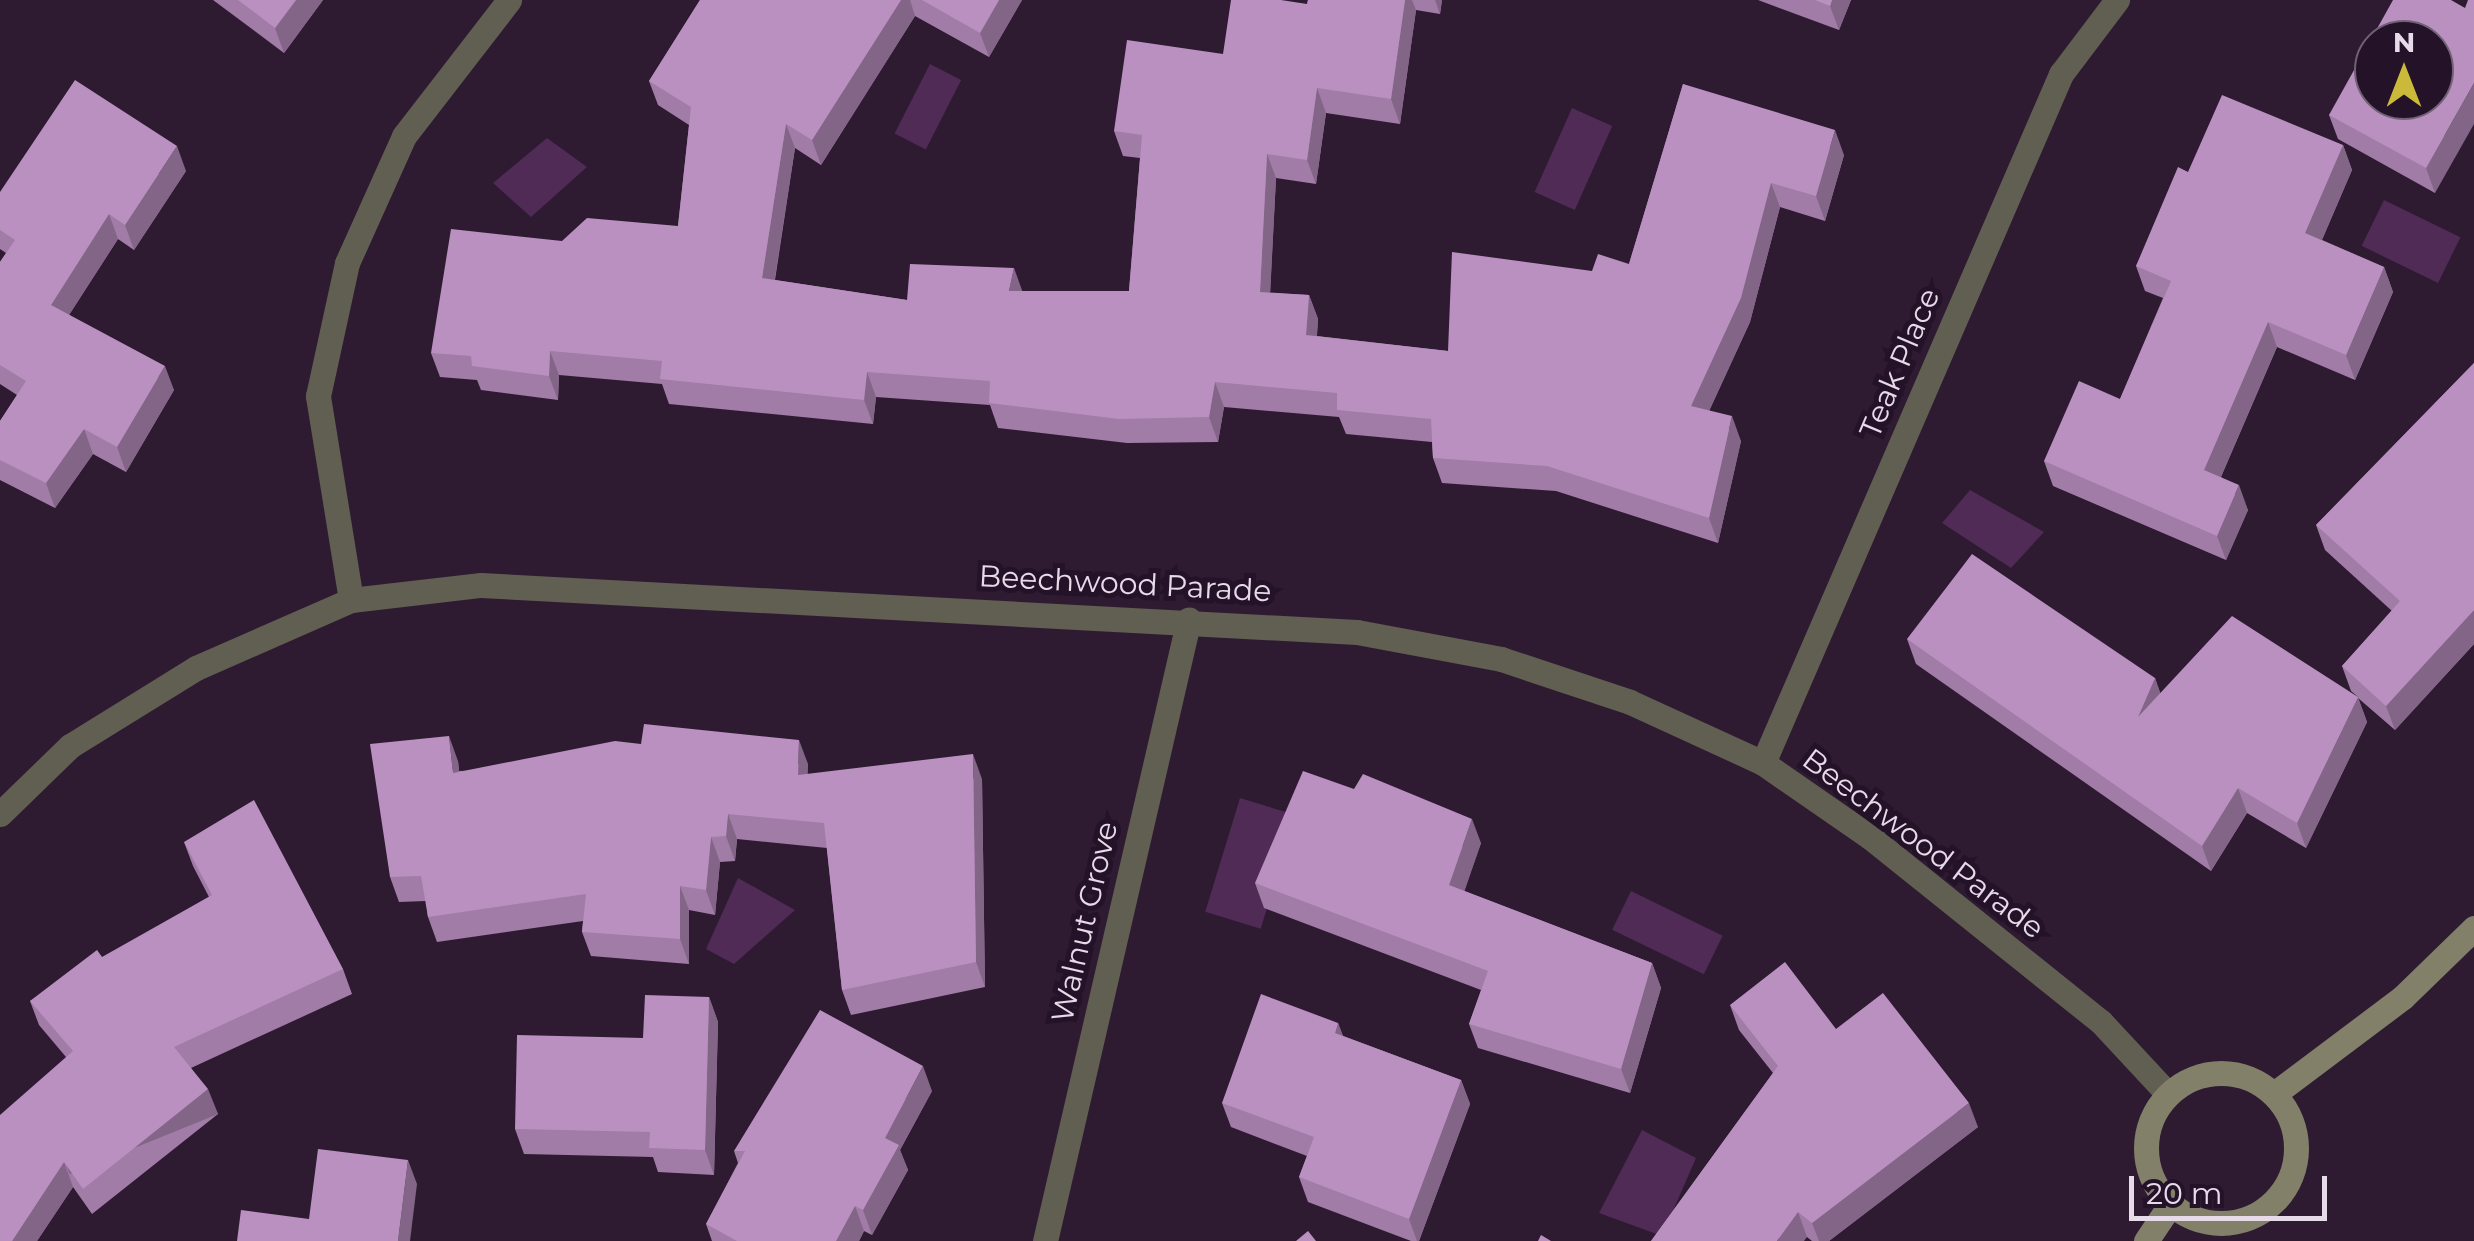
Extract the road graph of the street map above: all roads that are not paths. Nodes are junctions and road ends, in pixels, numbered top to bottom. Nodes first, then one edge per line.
1 (509, 0) edge
2 (2117, 0) edge
3 (351, 600) junction
4 (1189, 618) junction
5 (1762, 763) junction
6 (0, 814) edge
7 (2474, 928) edge
8 (2168, 1094) junction
9 (2274, 1094) junction
10 (2170, 1205) junction
11 (1045, 1241) edge
12 (2146, 1241) edge

1 - 3 street
2 - 5 street, Teak Place
3 - 4 street, Beechwood Parade
3 - 6 street, Beechwood Parade
4 - 5 street, Beechwood Parade
4 - 11 street, Walnut Grove
5 - 8 street, Beechwood Parade
7 - 9 main road
8 - 9 main road
8 - 10 main road
9 - 10 main road
10 - 12 main road

